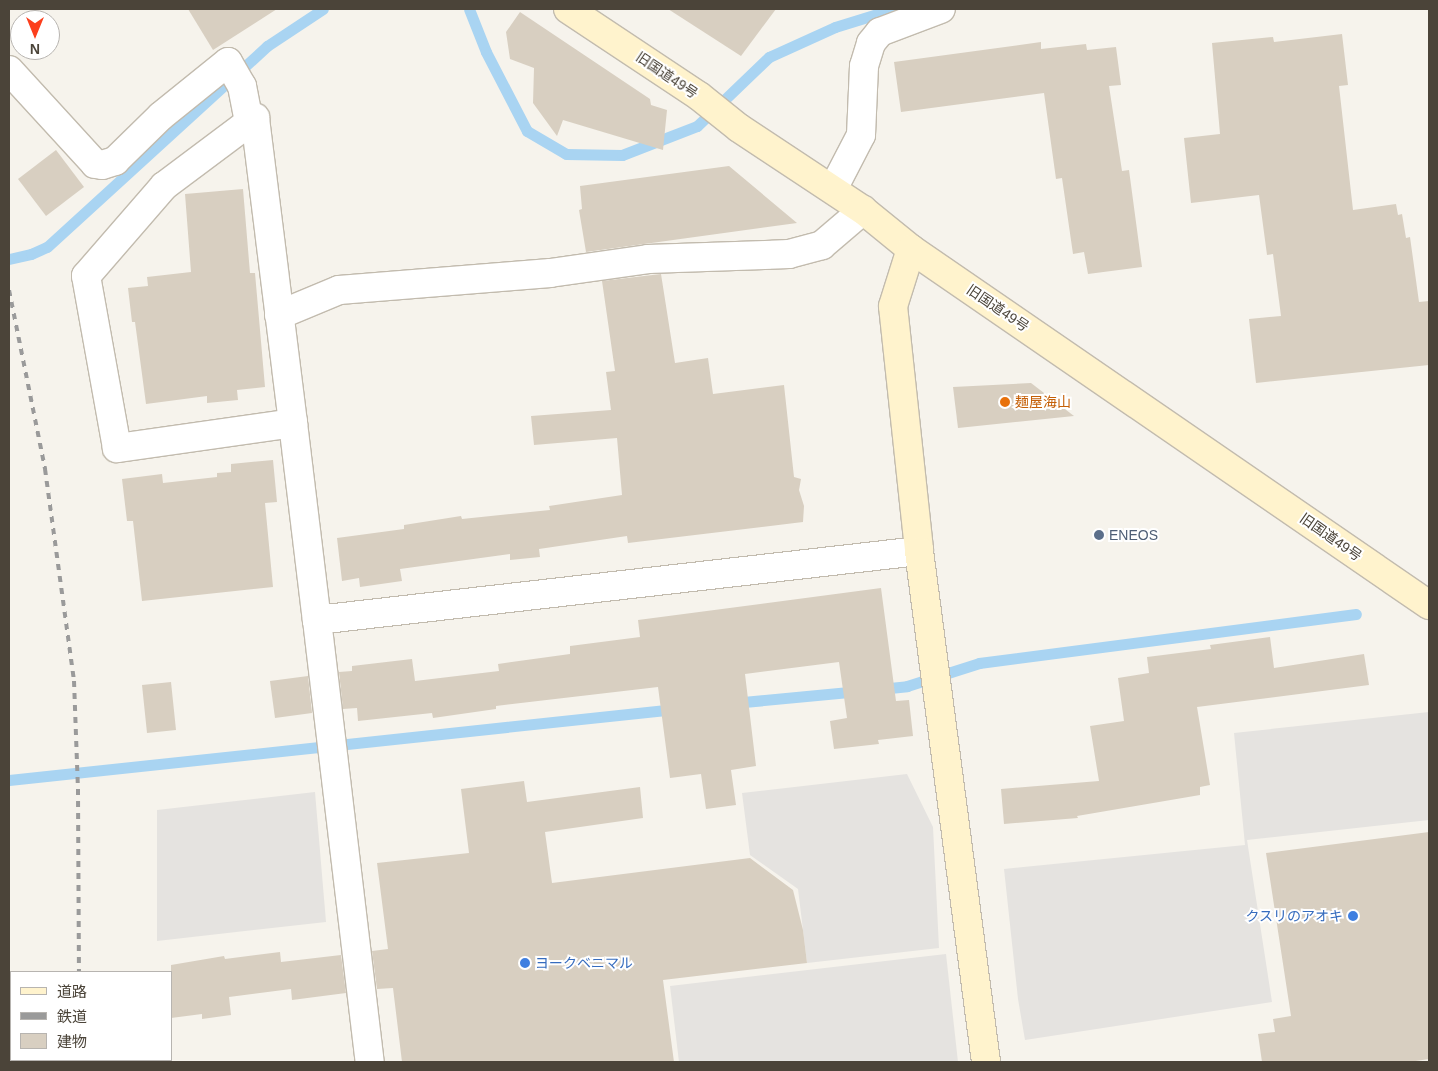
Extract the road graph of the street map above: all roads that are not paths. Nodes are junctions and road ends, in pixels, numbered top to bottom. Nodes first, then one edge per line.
1 (568, 9) edge
2 (941, 9) edge
3 (9, 70) edge
4 (249, 122) junction
5 (833, 189) junction
6 (863, 210) junction
7 (911, 249) junction
8 (279, 315) junction
9 (293, 423) junction
10 (919, 551) junction
11 (1429, 605) edge
12 (317, 620) junction
13 (370, 1062) edge
14 (986, 1062) edge

1 - 5 street, 旧国道49号
2 - 5 street
3 - 4 street
4 - 8 street
4 - 9 street
5 - 6 street, 旧国道49号
6 - 7 street, 旧国道49号
6 - 8 street
7 - 10 street
7 - 11 street, 旧国道49号
8 - 9 street
9 - 12 street
10 - 12 street
10 - 14 street
12 - 13 street

